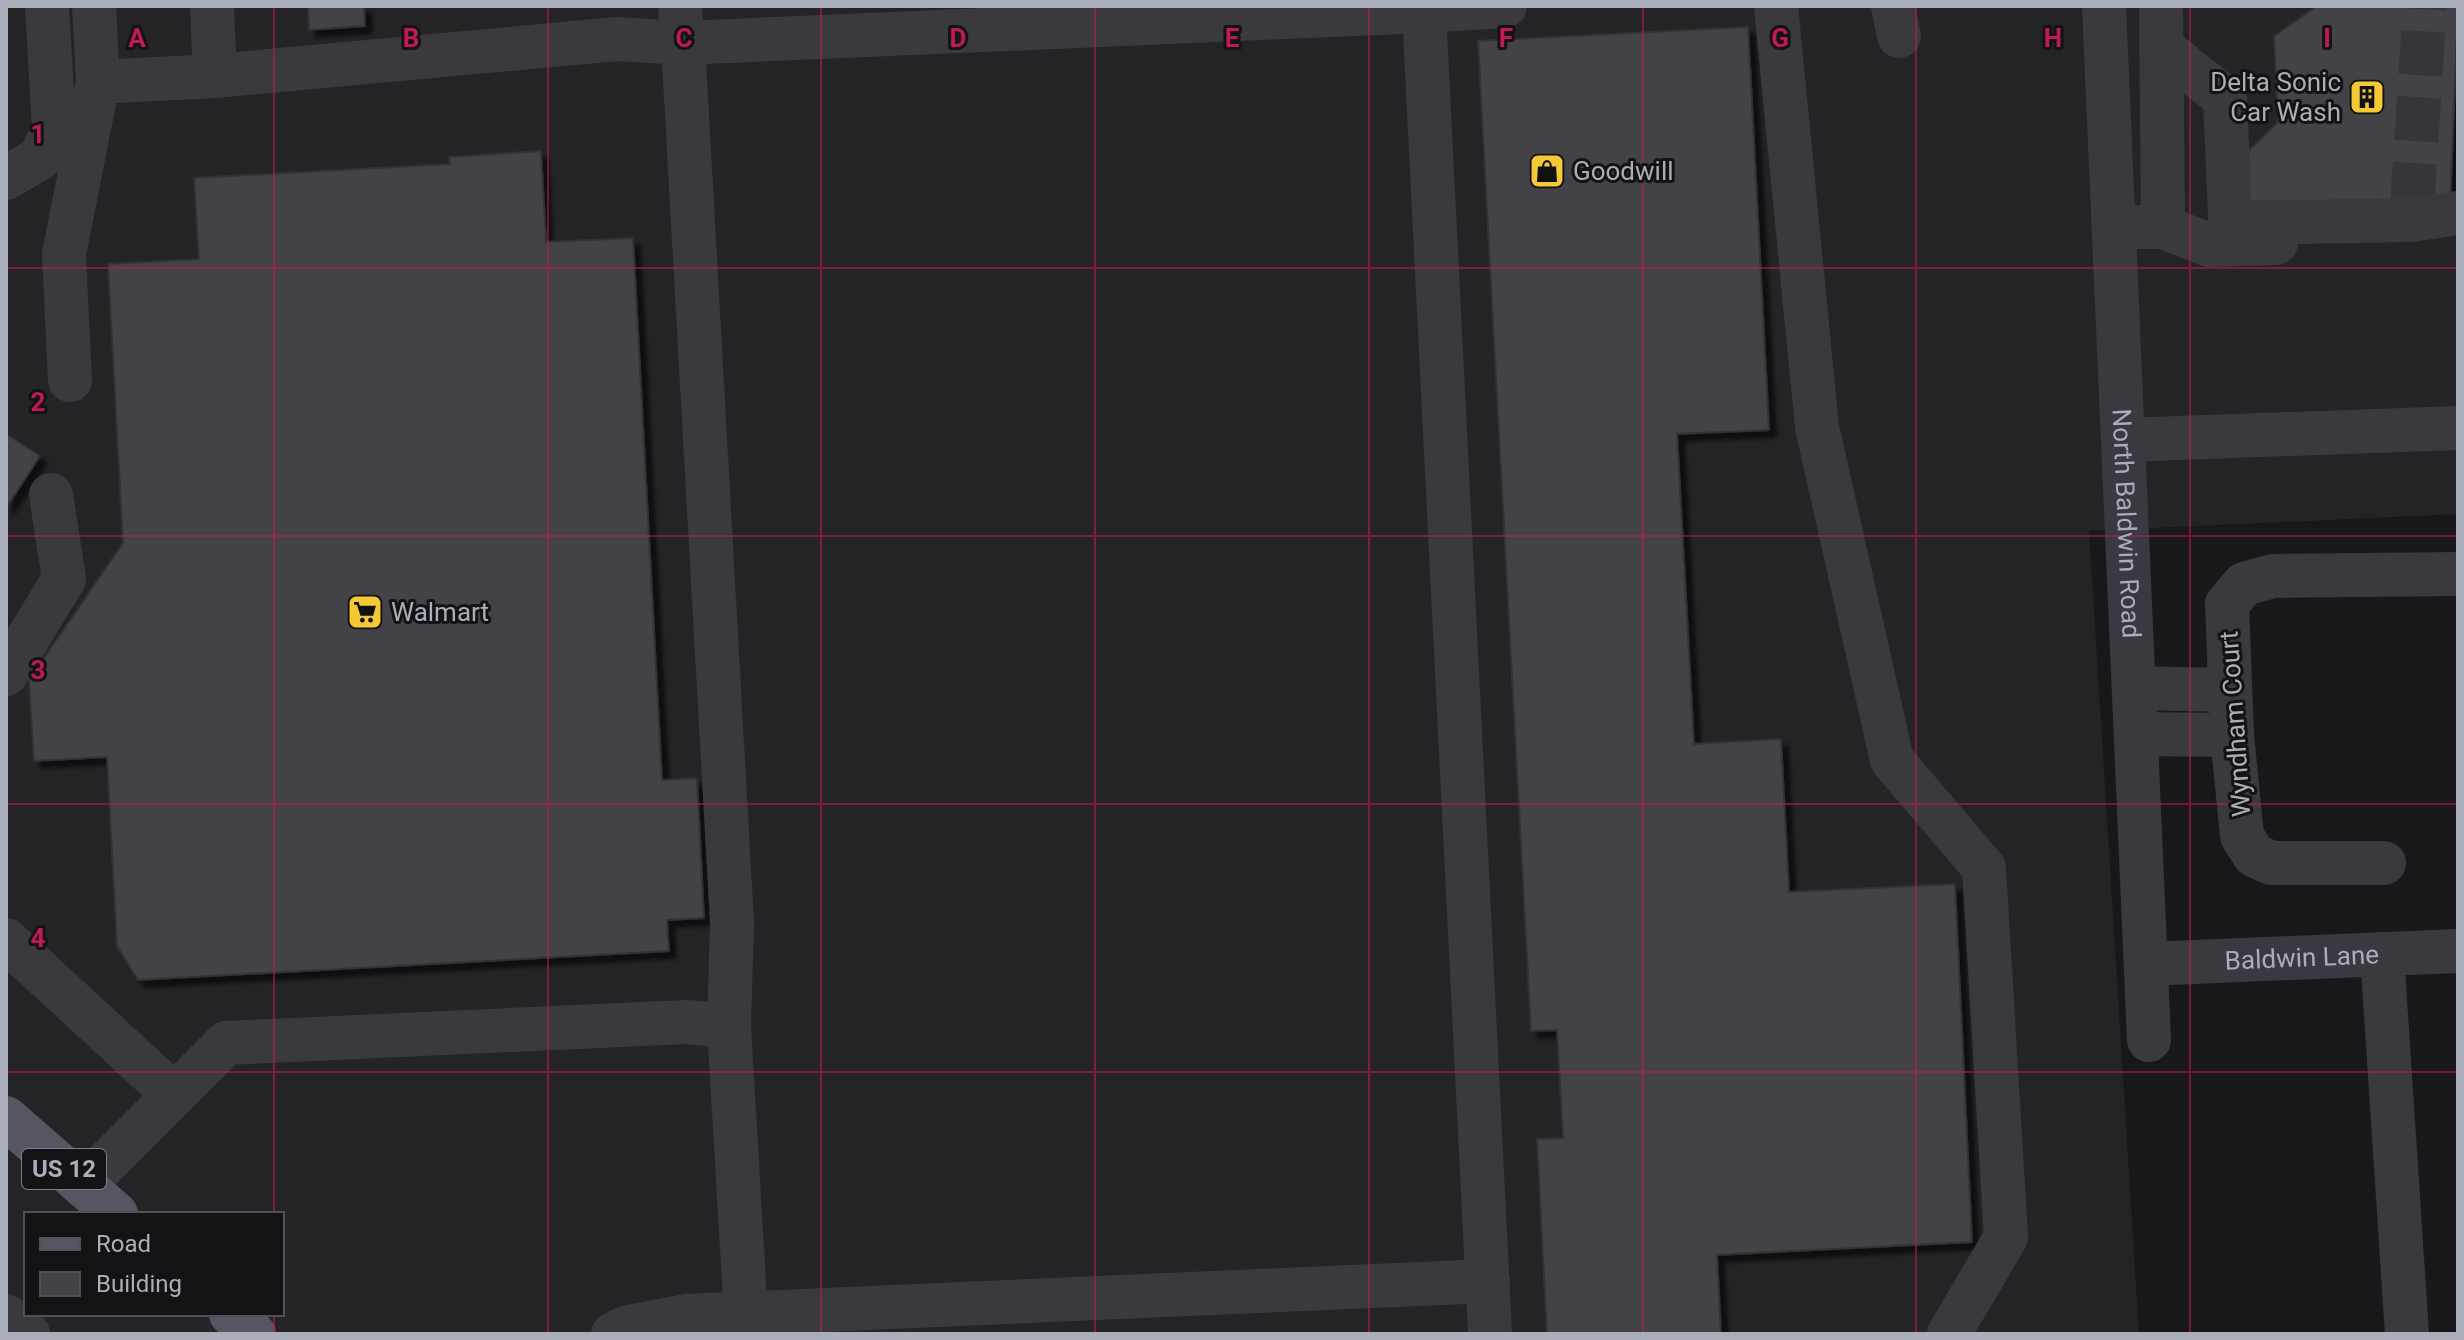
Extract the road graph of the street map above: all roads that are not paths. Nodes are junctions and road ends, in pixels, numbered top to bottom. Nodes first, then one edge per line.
1 (26, 6) edge
2 (47, 6) edge
3 (94, 6) edge
4 (212, 6) edge
5 (1505, 6) edge
6 (1776, 6) edge
7 (2104, 6) edge
8 (1424, 11) junction
9 (681, 24) edge
10 (2161, 27) edge
11 (215, 76) junction
12 (98, 82) junction
13 (6, 149) edge
14 (6, 178) edge
15 (2458, 213) edge
16 (2163, 227) junction
17 (2114, 228) junction
18 (2292, 242) dead end
19 (70, 380) dead end
20 (2458, 428) edge
21 (2123, 440) junction
22 (51, 495) dead end
23 (2458, 574) edge
24 (6, 674) edge
25 (2134, 688) junction
26 (2230, 690) junction
27 (2136, 734) junction
28 (2232, 735) junction
29 (2384, 863) dead end
30 (6, 940) edge
31 (2458, 951) edge
32 (2382, 954) junction
33 (2146, 964) junction
34 (729, 1026) junction
35 (2149, 1040) dead end
36 (172, 1093) junction
37 (6, 1118) edge
38 (83, 1186) junction
39 (114, 1212) edge
40 (1488, 1281) junction
41 (6, 1316) edge
42 (233, 1316) edge
43 (745, 1325) edge
44 (28, 1334) edge
45 (254, 1334) edge
46 (613, 1334) edge
47 (1490, 1334) edge
48 (1949, 1334) edge
49 (2407, 1334) edge

1 - 13 street
2 - 14 street
3 - 12 street
4 - 11 street
5 - 8 street
6 - 48 street
7 - 17 street, North Baldwin Road
8 - 9 street
8 - 40 street
9 - 11 street
9 - 34 street
10 - 15 street
10 - 16 street
11 - 12 street
12 - 19 street
16 - 17 street
16 - 18 street
17 - 21 street, North Baldwin Road
20 - 21 street
21 - 25 street, North Baldwin Road
22 - 24 street
23 - 26 street, Wyndham Court
25 - 26 street
25 - 27 street, North Baldwin Road
26 - 28 street, Wyndham Court
27 - 28 street
27 - 33 street, North Baldwin Road
28 - 29 street, Wyndham Court
30 - 36 street
31 - 32 street, Baldwin Lane
32 - 33 street, Baldwin Lane
32 - 49 street
33 - 35 street, North Baldwin Road
34 - 36 street
34 - 43 street
36 - 38 street
37 - 38 main road, US 12
38 - 39 main road, US 12
40 - 43 street
40 - 47 street
41 - 44 street
42 - 45 main road
43 - 46 street

